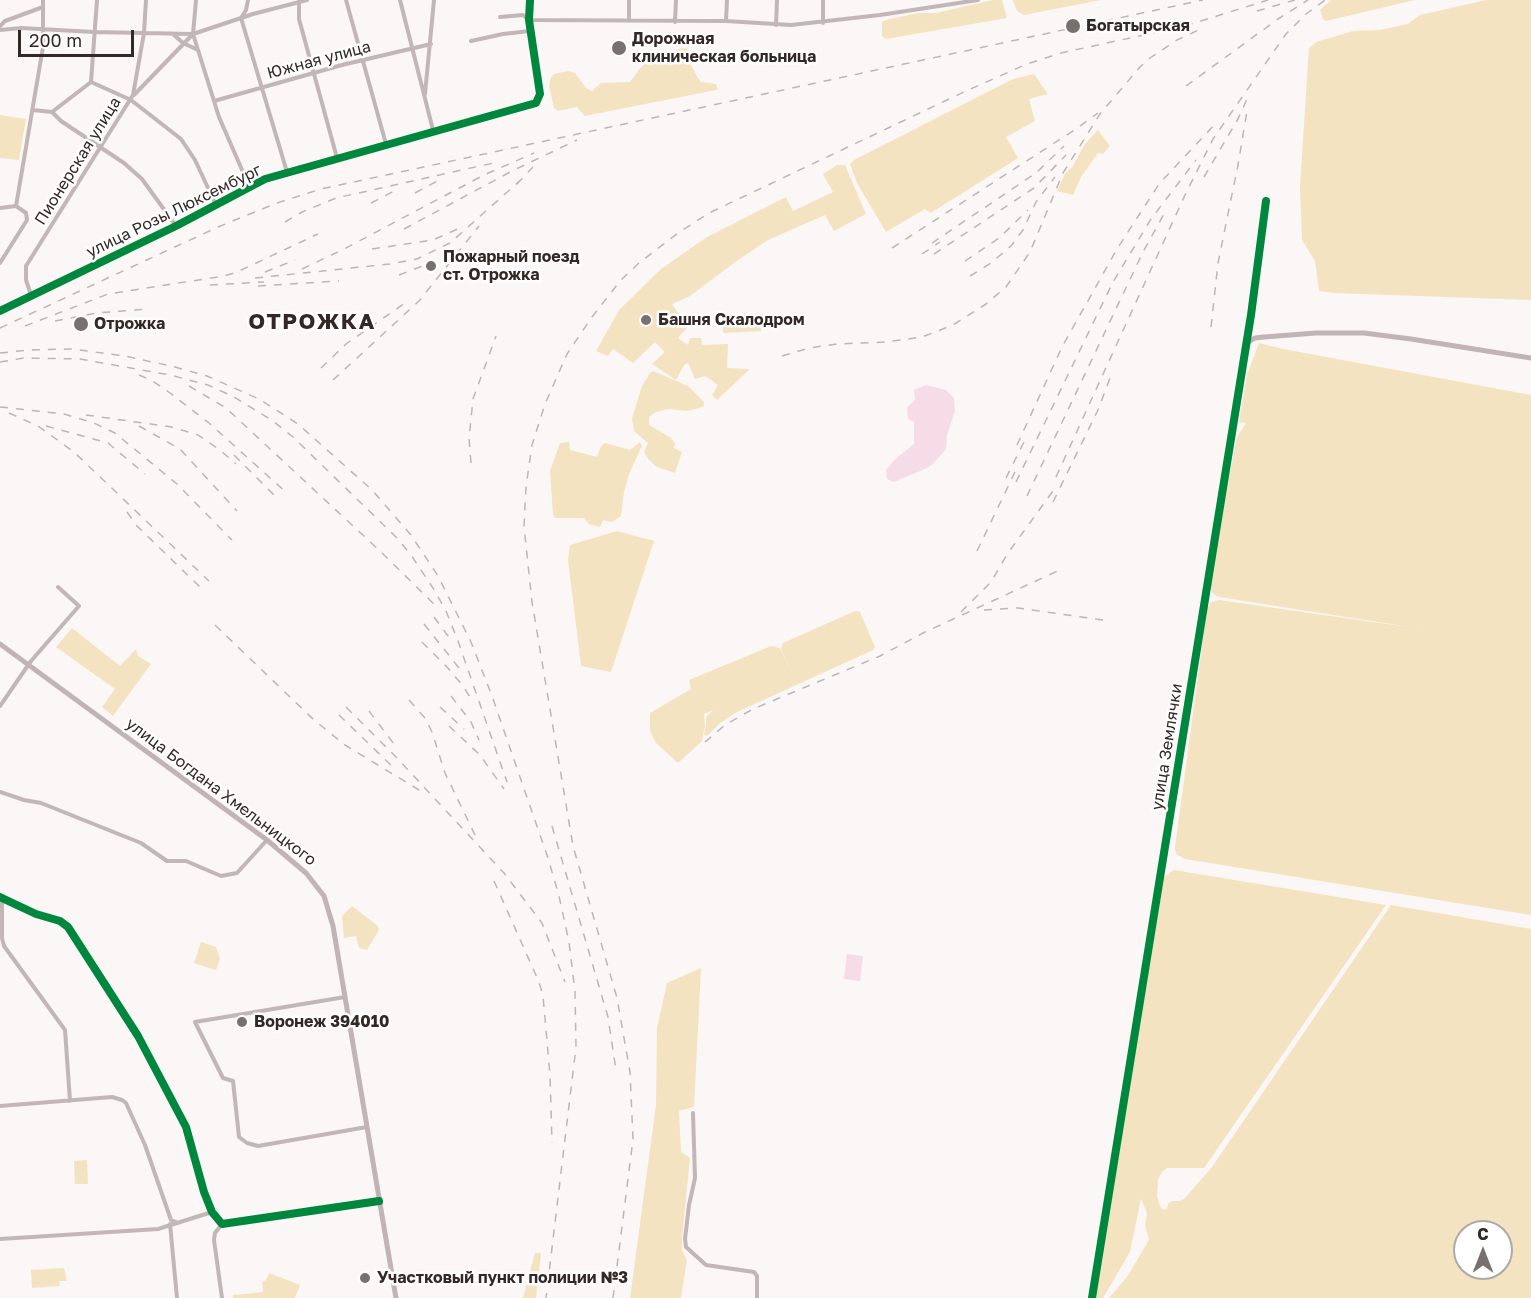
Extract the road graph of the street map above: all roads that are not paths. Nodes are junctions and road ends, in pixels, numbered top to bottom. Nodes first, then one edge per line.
1 (43, 0) edge
2 (97, 0) edge
3 (146, 0) edge
4 (196, 0) edge
5 (248, 0) edge
6 (307, 0) edge
7 (346, 0) edge
8 (400, 0) edge
9 (434, 0) edge
10 (530, 0) edge
11 (629, 0) edge
12 (676, 0) edge
13 (726, 0) edge
14 (777, 0) edge
15 (823, 0) edge
16 (978, 0) edge
17 (299, 1) edge
18 (43, 7) junction
19 (246, 10) junction
20 (253, 14) junction
21 (500, 17) dead end
22 (241, 18) junction
23 (529, 20) junction
24 (628, 21) junction
25 (726, 21) junction
26 (675, 22) junction
27 (823, 23) junction
28 (776, 25) junction
29 (0, 28) edge
30 (44, 29) junction
31 (530, 31) junction
32 (94, 32) junction
33 (144, 33) junction
34 (193, 34) junction
35 (173, 35) junction
36 (471, 41) dead end
37 (183, 43) junction
38 (431, 44) junction
39 (411, 47) junction
40 (198, 50) junction
41 (363, 61) junction
42 (314, 73) junction
43 (91, 82) junction
44 (262, 87) junction
45 (132, 97) junction
46 (425, 98) junction
47 (214, 101) junction
48 (33, 110) junction
49 (52, 112) junction
50 (433, 130) junction
51 (387, 144) junction
52 (101, 147) junction
53 (337, 158) junction
54 (286, 172) junction
55 (249, 186) junction
56 (1266, 201) dead end
57 (216, 205) junction
58 (16, 206) junction
59 (0, 208) edge
60 (176, 226) junction
61 (0, 263) edge
62 (31, 295) junction
63 (0, 311) edge
64 (1246, 347) junction
65 (1531, 358) edge
66 (58, 587) dead end
67 (0, 644) edge
68 (29, 665) junction
69 (0, 706) edge
70 (0, 792) edge
71 (267, 840) junction
72 (1, 898) edge
73 (345, 997) junction
74 (70, 1101) junction
75 (0, 1106) edge
76 (693, 1113) dead end
77 (367, 1127) junction
78 (379, 1201) junction
79 (212, 1212) junction
80 (176, 1222) junction
81 (171, 1224) junction
82 (222, 1224) junction
83 (0, 1239) edge
84 (177, 1298) edge
85 (222, 1298) edge
86 (396, 1298) edge
87 (757, 1298) edge
88 (1092, 1298) edge

1 - 18 street
2 - 32 street
3 - 33 street, Пионерская улица
4 - 34 street
5 - 19 street
6 - 17 street
7 - 41 street
8 - 39 street
9 - 38 street
10 - 23 street
11 - 24 street
12 - 26 street
13 - 25 street
14 - 28 street
15 - 27 street
16 - 27 street
17 - 20 street
17 - 42 street
18 - 29 street
18 - 30 street
19 - 20 street
19 - 22 street
20 - 22 street
21 - 23 street
22 - 34 street
22 - 44 street
23 - 24 street
23 - 31 street
24 - 26 street
25 - 26 street
25 - 28 street
27 - 28 street
29 - 30 street
30 - 32 street
30 - 48 street
31 - 36 street
31 - 50 street, улица Розы Люксембург
32 - 33 street
32 - 43 street
33 - 35 street
33 - 45 street, Пионерская улица
34 - 35 street
34 - 37 street
34 - 40 street
35 - 37 street
37 - 40 street
37 - 45 street
38 - 39 street, Южная улица
38 - 46 street
39 - 41 street, Южная улица
39 - 46 street
40 - 47 street
41 - 42 street, Южная улица
41 - 51 street
42 - 44 street, Южная улица
42 - 53 street
43 - 45 street
43 - 49 street
44 - 47 street, Южная улица
44 - 54 street
45 - 52 street, Пионерская улица
45 - 57 street
46 - 50 street
47 - 55 street
48 - 49 street
48 - 58 street
49 - 52 street
50 - 51 street, улица Розы Люксембург
51 - 53 street, улица Розы Люксембург
52 - 60 street
52 - 62 street, Пионерская улица
53 - 54 street, улица Розы Люксембург
54 - 55 street, улица Розы Люксембург
55 - 57 street, улица Розы Люксембург
56 - 64 street, улица Землячки
57 - 60 street, улица Розы Люксембург
58 - 59 street
58 - 61 street
60 - 62 street, улица Розы Люксембург
62 - 63 street, улица Розы Люксембург
64 - 65 street
64 - 88 street, улица Землячки
66 - 68 street
67 - 68 street, улица Богдана Хмельницкого
68 - 69 street
68 - 71 street, улица Богдана Хмельницкого
70 - 71 street
71 - 73 street, улица Богдана Хмельницкого
72 - 74 street
72 - 79 street
73 - 77 street, улица Богдана Хмельницкого
73 - 77 street
74 - 75 street
74 - 80 street
76 - 87 street
77 - 78 street, улица Богдана Хмельницкого
78 - 82 street
78 - 86 street, улица Богдана Хмельницкого
79 - 80 street
79 - 82 street
80 - 81 street
81 - 83 street
81 - 84 street
82 - 85 street

